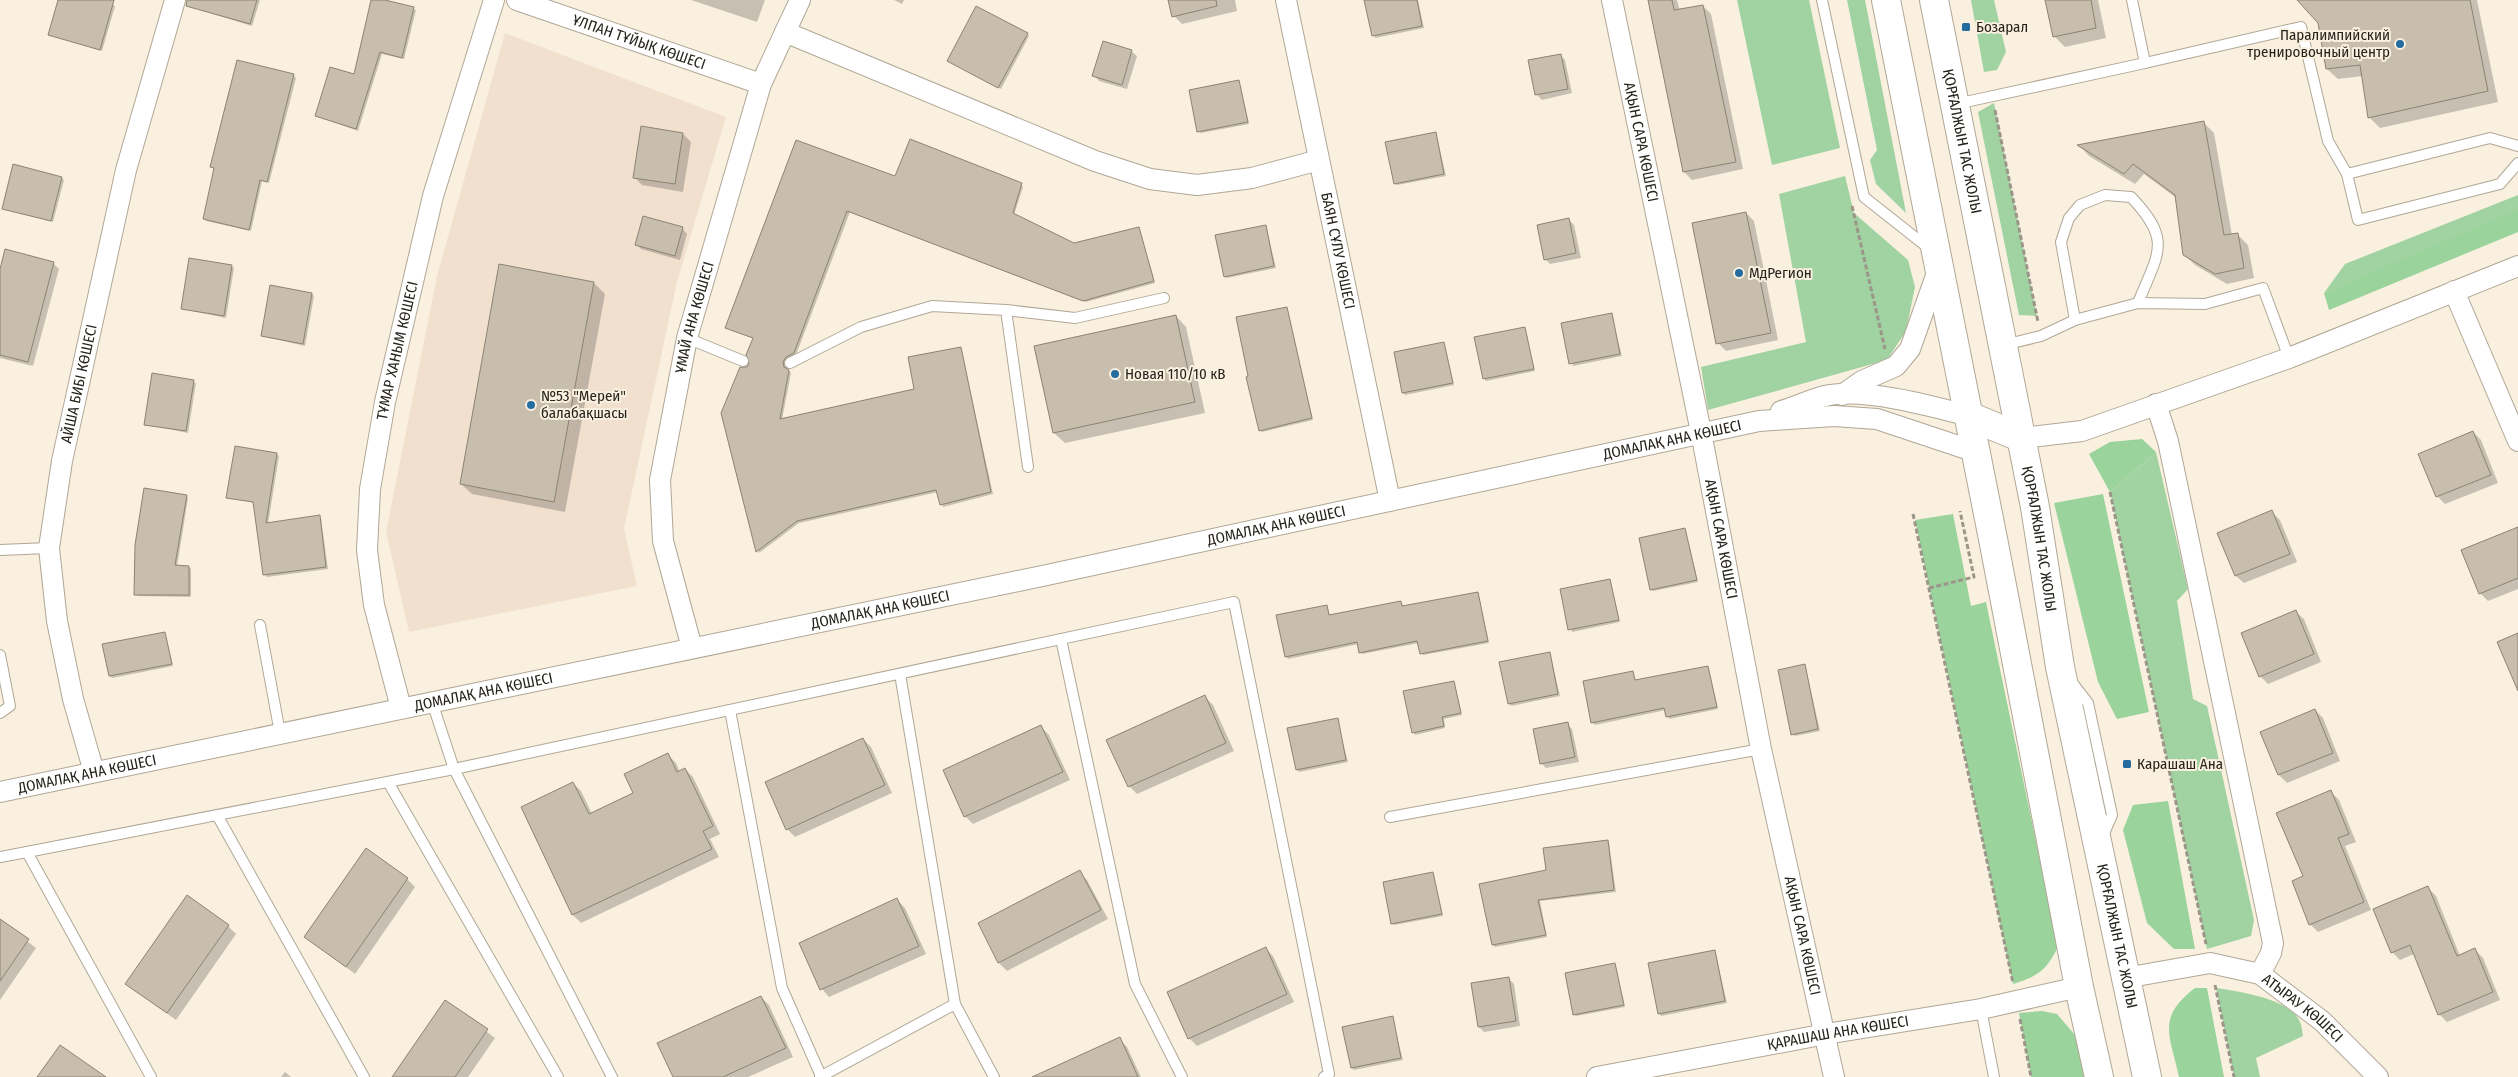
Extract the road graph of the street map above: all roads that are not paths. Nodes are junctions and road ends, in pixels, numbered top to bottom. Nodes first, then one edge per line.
1 (175, 0) edge
2 (494, 0) edge
3 (517, 0) edge
4 (800, 0) edge
5 (1286, 0) edge
6 (1612, 0) edge
7 (1822, 0) edge
8 (1886, 0) edge
9 (1934, 0) edge
10 (2132, 0) edge
11 (785, 32) junction
12 (2145, 63) junction
13 (761, 84) junction
14 (1955, 105) junction
15 (2518, 146) edge
16 (1319, 160) junction
17 (2518, 163) edge
18 (2347, 174) junction
19 (1937, 262) junction
20 (2518, 266) edge
21 (2454, 291) junction
22 (1164, 298) dead end
23 (2138, 302) junction
24 (1006, 310) junction
25 (2076, 320) junction
26 (687, 338) junction
27 (2003, 345) junction
28 (2289, 358) junction
29 (743, 361) dead end
30 (790, 363) dead end
31 (1842, 395) junction
32 (2156, 404) junction
33 (1968, 416) junction
34 (1758, 421) junction
35 (1701, 432) junction
36 (2022, 438) junction
37 (2518, 442) edge
38 (1976, 452) junction
39 (1028, 467) dead end
40 (1390, 501) junction
41 (49, 548) junction
42 (0, 550) edge
43 (260, 625) dead end
44 (1062, 640) junction
45 (692, 648) junction
46 (0, 655) edge
47 (900, 674) junction
48 (432, 702) junction
49 (400, 708) junction
50 (730, 710) junction
51 (0, 713) edge
52 (280, 733) junction
53 (1761, 749) junction
54 (454, 769) junction
55 (94, 772) junction
56 (388, 782) junction
57 (0, 792) edge
58 (217, 815) junction
59 (1390, 817) dead end
60 (27, 852) junction
61 (0, 857) edge
62 (2260, 974) junction
63 (2125, 978) junction
64 (2079, 987) junction
65 (955, 1004) junction
66 (1981, 1009) junction
67 (1826, 1034) junction
68 (152, 1077) edge
69 (364, 1077) edge
70 (558, 1077) edge
71 (612, 1077) edge
72 (820, 1077) edge
73 (994, 1077) edge
74 (1182, 1077) edge
75 (1324, 1077) edge
76 (1598, 1077) edge
77 (1834, 1077) edge
78 (1994, 1077) edge
79 (2099, 1077) edge
80 (2147, 1077) edge
81 (2378, 1077) edge

1 - 41 street, АЙША БИБІ КӨШЕСІ
2 - 49 street, ТҰМАР ХАНЫМ КӨШЕСІ
3 - 13 street, ҰЛПАН ТҰЙЫҚ КӨШЕСІ
4 - 11 street, ҰМАЙ АНА КӨШЕСІ
5 - 16 street, БАЯН СҰЛУ КӨШЕСІ
6 - 35 street, АҚЫН САРА КӨШЕСІ
7 - 19 lane
8 - 19 main road
9 - 14 main road, ҚОРҒАЛЖЫН ТАС ЖОЛЫ
10 - 12 lane
11 - 13 street, ҰМАЙ АНА КӨШЕСІ
11 - 16 street
12 - 14 lane
12 - 18 lane
13 - 26 street, ҰМАЙ АНА КӨШЕСІ
14 - 27 main road, ҚОРҒАЛЖЫН ТАС ЖОЛЫ
15 - 18 lane
16 - 40 street, БАЯН СҰЛУ КӨШЕСІ
17 - 18 lane
19 - 31 street
19 - 33 main road
20 - 21 street
21 - 28 street
21 - 37 street
22 - 24 lane
23 - 25 lane
23 - 25 lane
23 - 28 lane
24 - 30 lane
24 - 39 lane
25 - 27 lane
26 - 29 lane
26 - 45 street, ҰМАЙ АНА КӨШЕСІ
27 - 36 main road, ҚОРҒАЛЖЫН ТАС ЖОЛЫ
28 - 32 street
31 - 33 street, ДОМАЛАҚ АНА КӨШЕСІ
31 - 34 street, ДОМАЛАҚ АНА КӨШЕСІ
32 - 36 street
32 - 62 street
33 - 36 main road
33 - 38 main road
34 - 35 street, ДОМАЛАҚ АНА КӨШЕСІ
34 - 38 street, ДОМАЛАҚ АНА КӨШЕСІ
35 - 40 street, ДОМАЛАҚ АНА КӨШЕСІ
35 - 53 street, АҚЫН САРА КӨШЕСІ
36 - 38 main road
36 - 63 main road, ҚОРҒАЛЖЫН ТАС ЖОЛЫ
38 - 64 main road
40 - 45 street, ДОМАЛАҚ АНА КӨШЕСІ
41 - 42 lane
41 - 55 street, АЙША БИБІ КӨШЕСІ
43 - 52 lane
44 - 47 lane
44 - 74 lane
44 - 75 lane
45 - 48 street, ДОМАЛАҚ АНА КӨШЕСІ
46 - 51 lane
47 - 50 lane
47 - 65 lane
48 - 49 street, ДОМАЛАҚ АНА КӨШЕСІ
48 - 54 lane
49 - 52 street, ДОМАЛАҚ АНА КӨШЕСІ
50 - 54 lane
50 - 72 lane
52 - 55 street, ДОМАЛАҚ АНА КӨШЕСІ
53 - 59 lane
53 - 67 street, АҚЫН САРА КӨШЕСІ
54 - 56 lane
54 - 71 lane
55 - 57 street, ДОМАЛАҚ АНА КӨШЕСІ
56 - 58 lane
56 - 70 lane
58 - 60 lane
58 - 69 lane
60 - 61 lane
60 - 68 lane
62 - 63 street, АТЫРАУ КӨШЕСІ
62 - 81 street, АТЫРАУ КӨШЕСІ
63 - 80 main road, ҚОРҒАЛЖЫН ТАС ЖОЛЫ
64 - 66 street, ҚАРАШАШ АНА КӨШЕСІ
64 - 79 main road
65 - 72 lane
65 - 73 lane
66 - 67 street, ҚАРАШАШ АНА КӨШЕСІ
66 - 78 lane
67 - 76 street, ҚАРАШАШ АНА КӨШЕСІ
67 - 77 street, АҚЫН САРА КӨШЕСІ

